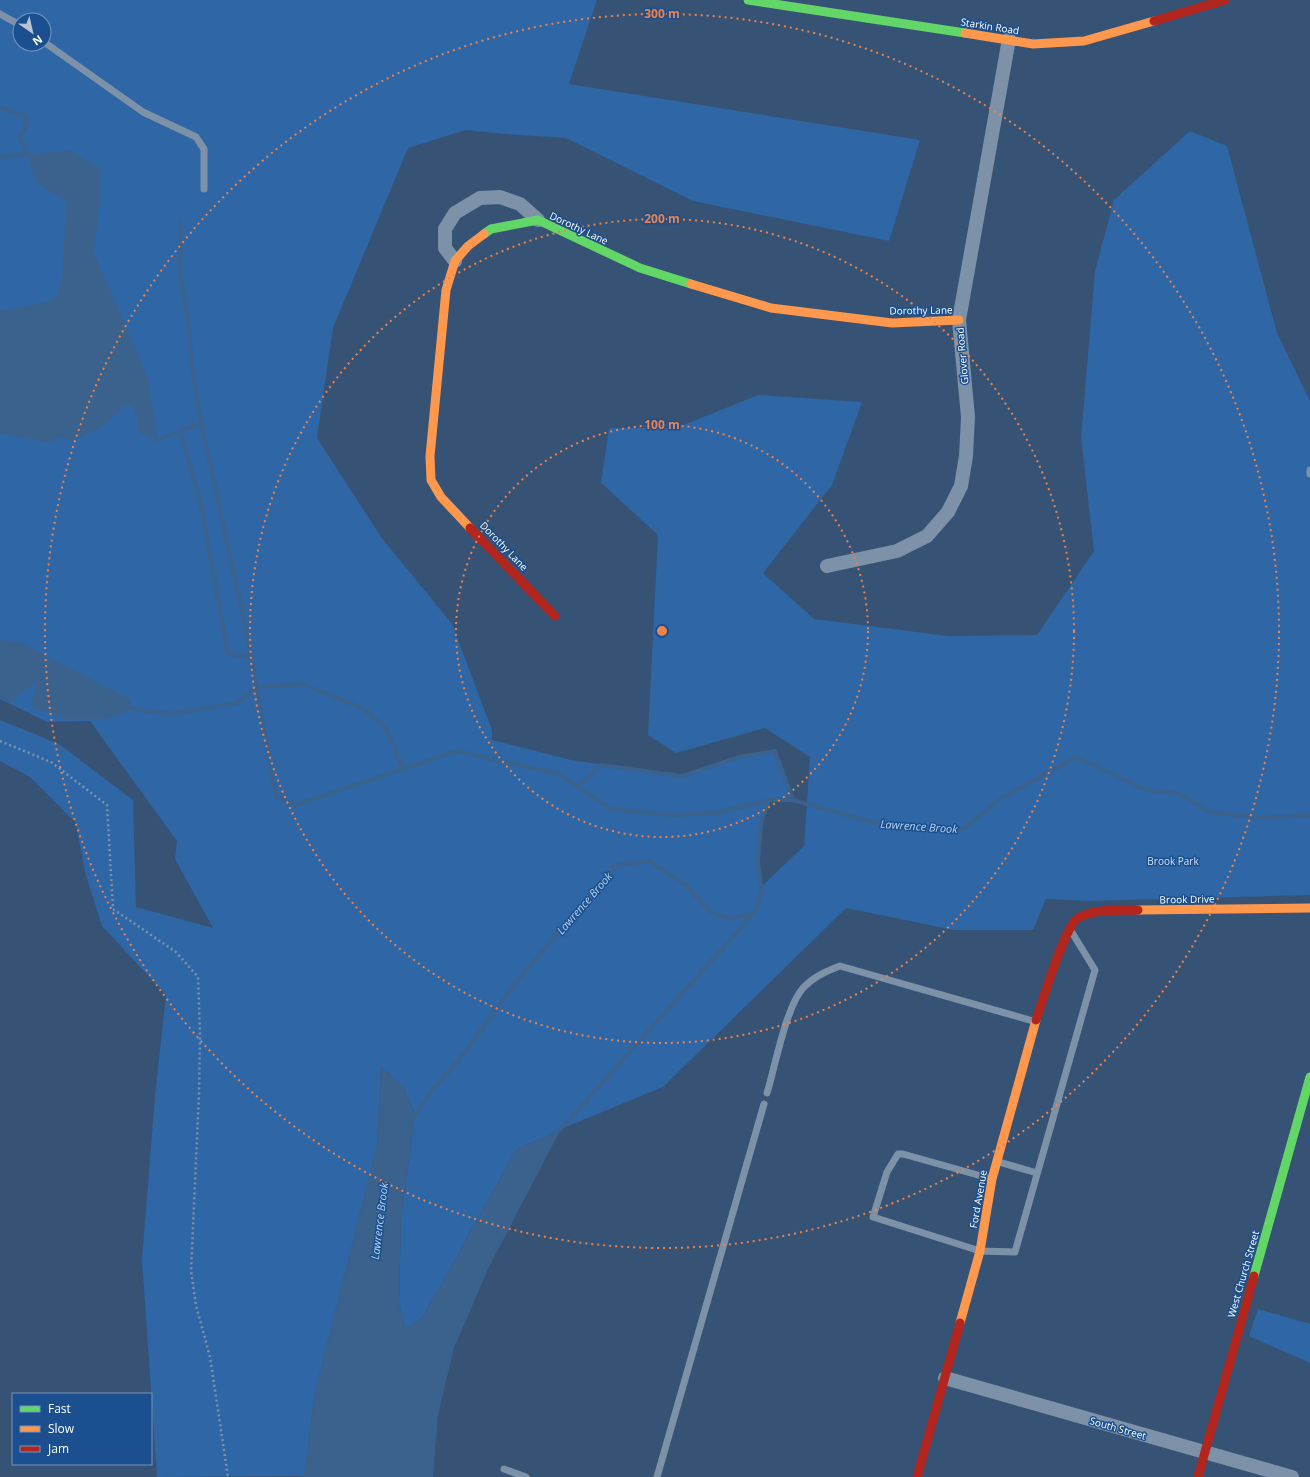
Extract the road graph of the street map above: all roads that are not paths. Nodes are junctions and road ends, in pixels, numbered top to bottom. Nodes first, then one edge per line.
1 (748, 0) edge
2 (1224, 0) edge
3 (0, 14) edge
4 (12, 21) edge
5 (1009, 39) junction
6 (52, 48) edge
7 (204, 189) dead end
8 (538, 220) junction
9 (455, 262) junction
10 (958, 320) junction
11 (1310, 470) edge
12 (1310, 474) edge
13 (827, 566) dead end
14 (555, 616) dead end
15 (1310, 908) edge
16 (1070, 928) junction
17 (1035, 1022) junction
18 (1310, 1077) edge
19 (767, 1093) dead end
20 (764, 1104) dead end
21 (1305, 1112) edge
22 (997, 1162) junction
23 (1037, 1173) junction
24 (992, 1179) junction
25 (980, 1252) junction
26 (945, 1378) junction
27 (1205, 1453) junction
28 (504, 1469) dead end
29 (526, 1477) edge
30 (657, 1477) edge
31 (917, 1477) edge
32 (1198, 1477) edge
33 (1292, 1477) edge

1 - 5 street, Starkin Road
2 - 5 street, Starkin Road
3 - 4 lane
5 - 10 street, Glover Road
6 - 7 lane
8 - 9 street, Dorothy Lane
8 - 9 street
8 - 10 street, Dorothy Lane
9 - 14 street, Dorothy Lane
10 - 13 street, Glover Road
11 - 12 lane
15 - 16 street, Brook Drive
16 - 17 street, Ford Avenue
16 - 23 lane
17 - 19 lane
17 - 22 street, Ford Avenue
18 - 21 street, West Church Street
20 - 30 lane
21 - 27 street, West Church Street
22 - 23 lane
22 - 24 street, Ford Avenue
23 - 25 lane
24 - 25 street, Ford Avenue
24 - 25 lane
25 - 26 street, Ford Avenue
26 - 27 street, South Street
26 - 31 street, Ford Avenue
27 - 32 street, West Church Street
27 - 33 street, South Street
28 - 29 lane

